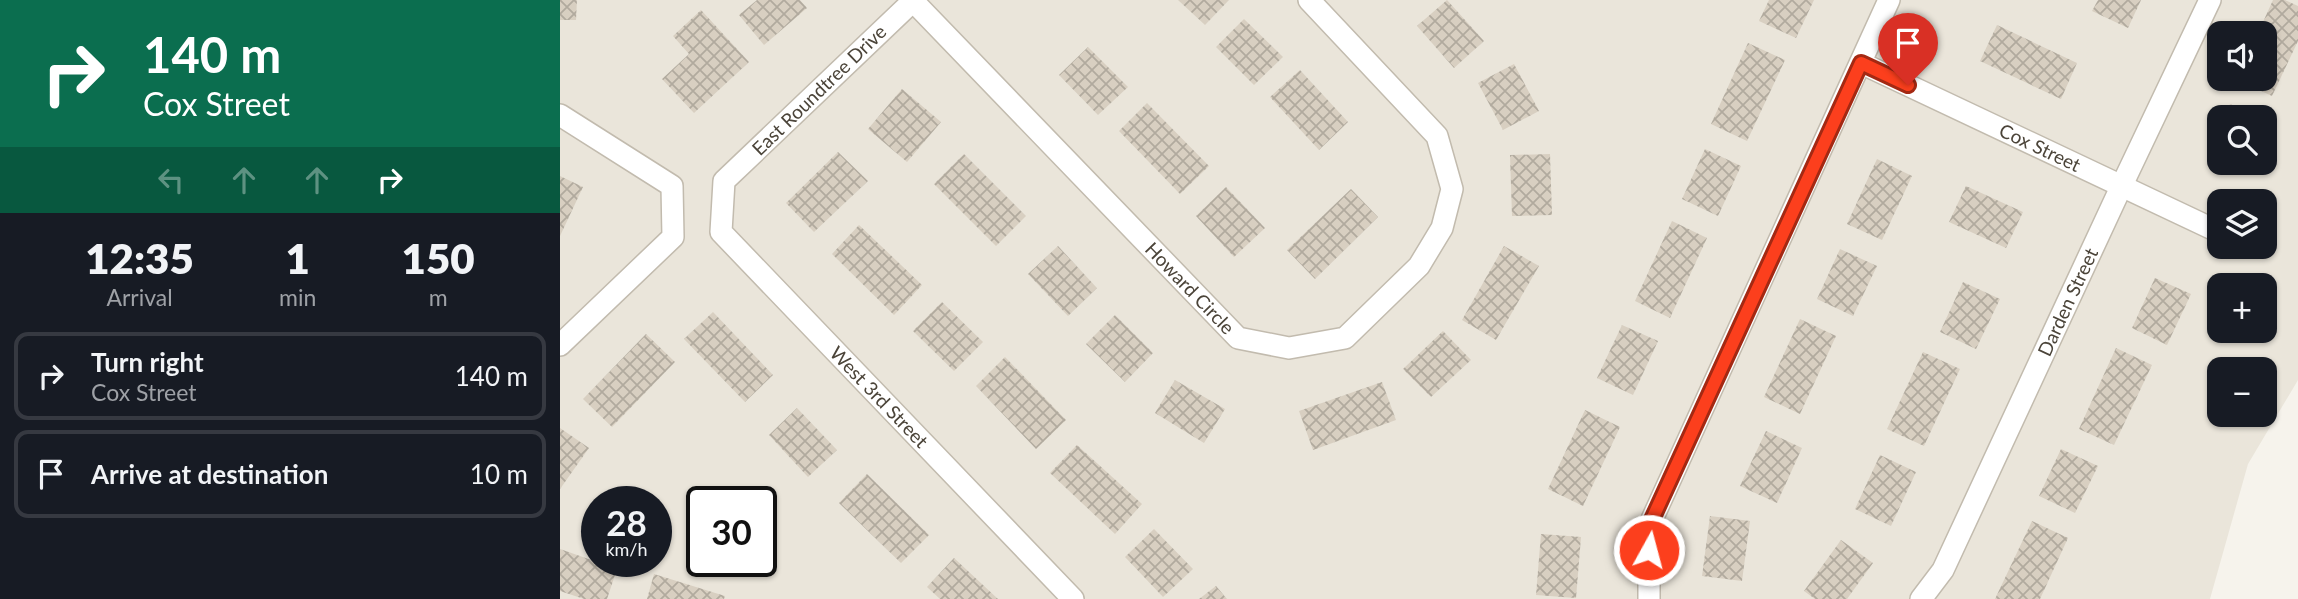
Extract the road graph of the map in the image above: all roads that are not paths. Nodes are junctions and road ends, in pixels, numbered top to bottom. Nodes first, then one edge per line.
1 (913, 0) edge
2 (1309, 0) edge
3 (1889, 0) edge
4 (2210, 0) edge
5 (1861, 63) junction
6 (560, 115) edge
7 (724, 180) joint
8 (2122, 185) junction
9 (2207, 226) edge
10 (560, 345) edge
11 (1073, 599) edge
12 (1649, 599) edge
13 (1921, 599) edge

1 - 2 street, Howard Circle
1 - 7 street, East Roundtree Drive
3 - 5 street
4 - 8 street, Darden Street
5 - 8 street, Cox Street
5 - 12 street
6 - 10 street
7 - 11 street, West 3rd Street
8 - 9 street, Cox Street
8 - 13 street, Darden Street

